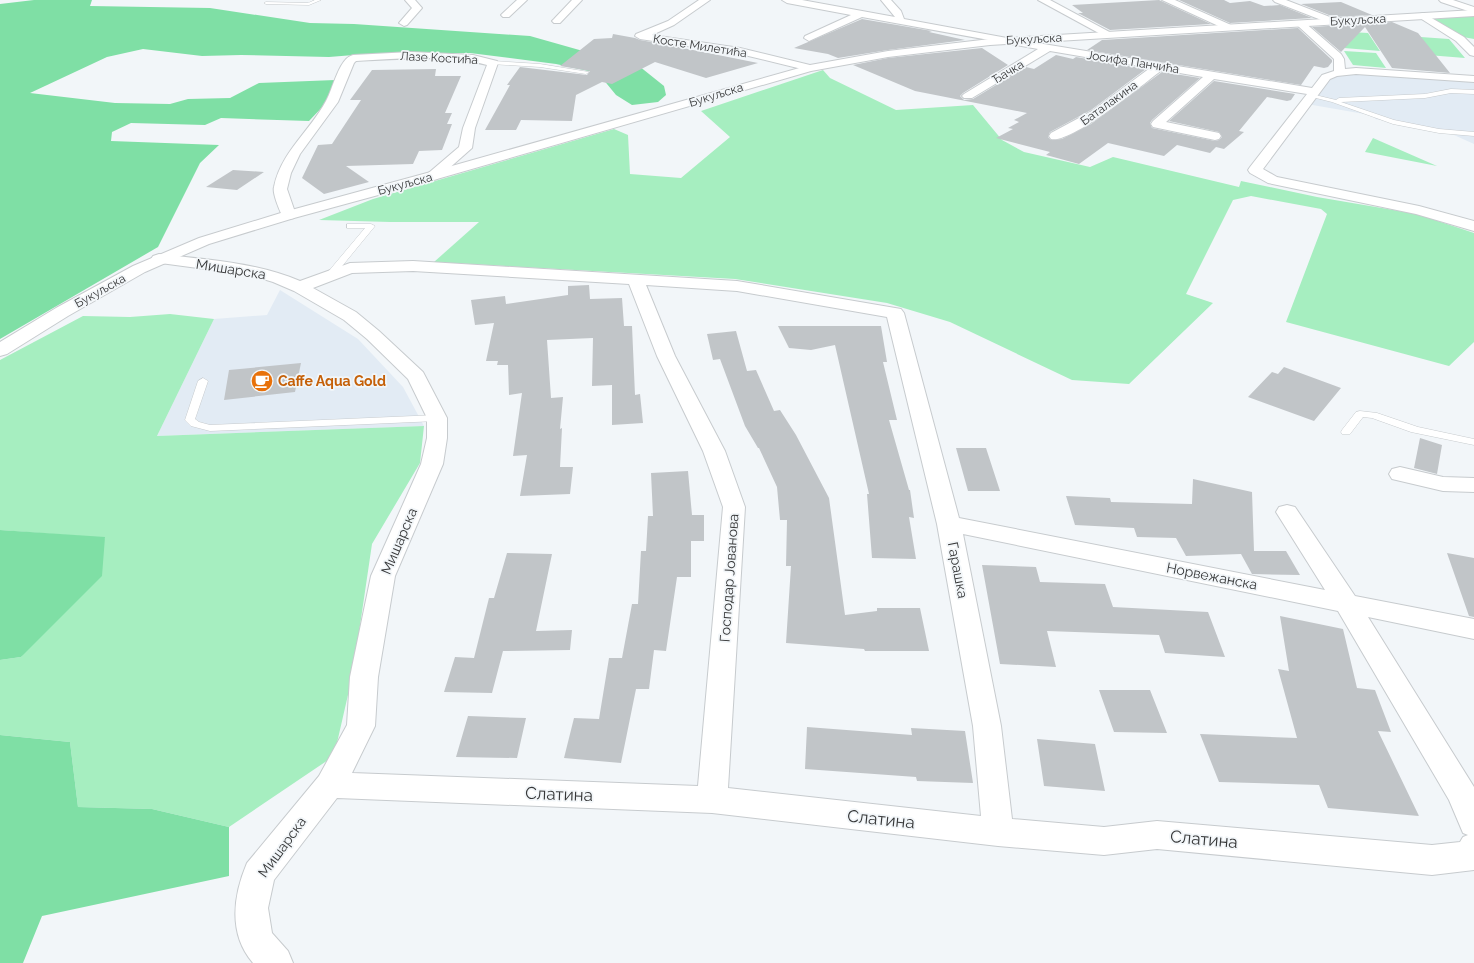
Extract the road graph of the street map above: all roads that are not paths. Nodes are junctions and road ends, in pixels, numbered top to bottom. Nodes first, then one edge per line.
1 (319, 0) edge
2 (410, 0) edge
3 (522, 0) edge
4 (577, 0) edge
5 (705, 0) edge
6 (787, 0) edge
7 (886, 0) edge
8 (1043, 0) edge
9 (1167, 0) edge
10 (1278, 0) edge
11 (1444, 0) edge
12 (266, 3) dead end
13 (1474, 10) edge
14 (862, 13) junction
15 (1474, 13) edge
16 (506, 15) dead end
17 (1423, 16) junction
18 (557, 21) dead end
19 (898, 21) junction
20 (1332, 21) junction
21 (404, 22) dead end
22 (1300, 23) junction
23 (1228, 27) junction
24 (1110, 34) junction
25 (808, 38) dead end
26 (1460, 39) junction
27 (1474, 40) edge
28 (1007, 41) junction
29 (1048, 48) junction
30 (1474, 53) edge
31 (492, 63) junction
32 (1160, 66) junction
33 (810, 68) junction
34 (586, 72) dead end
35 (1340, 72) junction
36 (1212, 75) junction
37 (1474, 79) edge
38 (1474, 92) edge
39 (1312, 94) junction
40 (968, 96) dead end
41 (1334, 101) junction
42 (1474, 134) edge
43 (1055, 136) dead end
44 (1215, 136) dead end
45 (432, 176) junction
46 (289, 216) junction
47 (350, 226) dead end
48 (1474, 226) edge
49 (159, 259) junction
50 (331, 274) junction
51 (636, 280) junction
52 (300, 287) junction
53 (0, 350) edge
54 (203, 381) dead end
55 (438, 418) junction
56 (1346, 432) dead end
57 (1474, 442) edge
58 (1400, 474) dead end
59 (1474, 485) edge
60 (1288, 512) dead end
61 (949, 524) junction
62 (1346, 603) junction
63 (1474, 629) edge
64 (330, 785) junction
65 (712, 800) junction
66 (1474, 824) edge
67 (998, 832) junction
68 (1474, 847) edge
69 (276, 963) edge

1 - 12 lane
2 - 21 street
3 - 16 street
4 - 18 street
5 - 33 street, Косте Милетића
6 - 14 street, Јосифа Панчића
7 - 19 street
8 - 24 street
9 - 23 street
10 - 20 street
11 - 13 street
14 - 19 street, Јосифа Панчића
14 - 25 street
15 - 17 street, Букуљска
17 - 20 street, Букуљска
17 - 26 street
19 - 28 street, Јосифа Панчића
20 - 22 street, Букуљска
22 - 23 street, Букуљска
22 - 35 street
23 - 24 street, Букуљска
24 - 28 street, Букуљска
26 - 27 street
26 - 30 street
28 - 29 street, Јосифа Панчића
28 - 33 street, Букуљска
29 - 32 street, Јосифа Панчића
29 - 40 street, Ђачка
31 - 34 lane
31 - 45 street, Лазе Костића
31 - 46 street, Лазе Костића
32 - 36 street, Јосифа Панчића
32 - 43 street, Баталакина
33 - 45 street, Букуљска
35 - 37 street
35 - 39 street
36 - 39 street, Јосифа Панчића
36 - 44 street
38 - 41 lane
39 - 41 lane
39 - 48 street
41 - 42 lane
45 - 46 street, Букуљска
46 - 49 street, Букуљска
47 - 50 lane
49 - 52 street, Мишарска
49 - 53 street, Букуљска
50 - 51 street
50 - 52 street
51 - 61 street, Гарашка
51 - 65 street, Господар Јованова
52 - 55 street, Мишарска
54 - 55 lane
55 - 64 street, Мишарска
56 - 57 lane
58 - 59 street
60 - 62 street
61 - 62 street, Норвежанска
61 - 67 street, Гарашка
62 - 63 street, Норвежанска
62 - 66 street
64 - 65 street, Слатина
64 - 69 street, Мишарска
65 - 67 street, Слатина
67 - 68 street, Слатина

